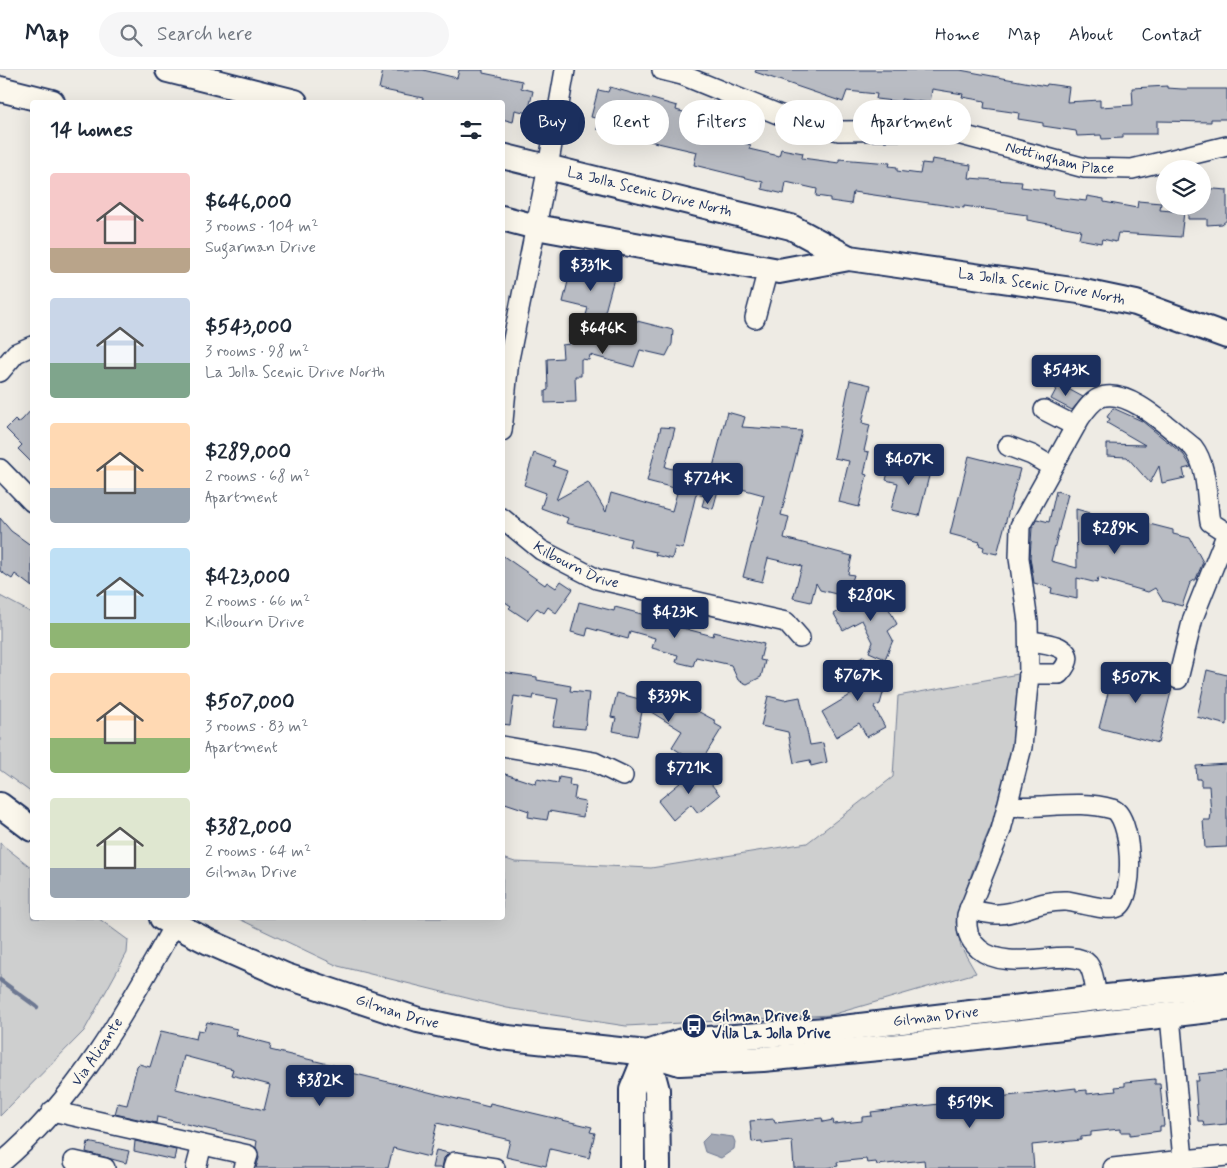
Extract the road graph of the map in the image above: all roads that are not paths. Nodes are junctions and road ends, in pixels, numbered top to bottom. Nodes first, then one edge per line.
1 (168, 70) edge
2 (565, 70) edge
3 (662, 70) edge
4 (0, 89) edge
5 (44, 100) edge
6 (287, 100) edge
7 (1227, 146) edge
8 (505, 157) edge
9 (548, 167) junction
10 (505, 219) edge
11 (536, 227) junction
12 (850, 258) junction
13 (768, 269) junction
14 (755, 318) dead end
15 (1227, 336) edge
16 (30, 347) edge
17 (0, 372) edge
18 (505, 400) edge
19 (1044, 410) dead end
20 (1075, 426) junction
21 (1008, 446) dead end
22 (1052, 467) junction
23 (0, 469) edge
24 (30, 500) edge
25 (505, 520) edge
26 (800, 638) dead end
27 (1029, 641) junction
28 (1029, 674) junction
29 (1178, 679) dead end
30 (505, 747) edge
31 (623, 776) dead end
32 (0, 805) edge
33 (1009, 806) junction
34 (30, 828) edge
35 (969, 909) junction
36 (168, 921) edge
37 (1227, 985) edge
38 (1097, 998) junction
39 (1227, 1008) edge
40 (1170, 1016) junction
41 (647, 1053) junction
42 (52, 1111) junction
43 (202, 1145) junction
44 (1227, 1156) edge
45 (1183, 1160) junction
46 (74, 1161) dead end
47 (0, 1164) edge
48 (105, 1168) edge
49 (196, 1168) edge
50 (244, 1168) edge
51 (453, 1168) edge
52 (495, 1168) edge
53 (632, 1168) edge
54 (658, 1168) edge
55 (1113, 1168) edge

1 - 6 main road
2 - 9 street
3 - 7 street, Nottingham Place
4 - 5 main road
8 - 9 main road, La Jolla Scenic Drive North
9 - 11 street
9 - 12 main road, La Jolla Scenic Drive North
10 - 11 main road, La Jolla Scenic Drive North
11 - 13 main road, La Jolla Scenic Drive North
11 - 18 street
12 - 13 main road, La Jolla Scenic Drive North
12 - 15 main road, La Jolla Scenic Drive North
13 - 14 street
16 - 17 street
19 - 20 street
20 - 22 street
20 - 29 street
21 - 22 street
22 - 27 street
23 - 24 street
25 - 26 street, Kilbourn Drive
27 - 28 street
27 - 28 street
28 - 33 street
30 - 31 street
32 - 34 main road
33 - 35 street
33 - 35 street
35 - 38 street
36 - 41 main road, Gilman Drive
36 - 42 street, Via Alicante
37 - 38 main road, Gilman Drive
38 - 41 main road, Gilman Drive
39 - 40 main road, Gilman Drive
40 - 41 main road, Gilman Drive
40 - 45 street
41 - 53 main road
41 - 54 main road
42 - 43 street
42 - 47 street, Via Alicante
43 - 49 street
43 - 50 street
44 - 45 street
45 - 55 street
46 - 48 street
51 - 52 street

